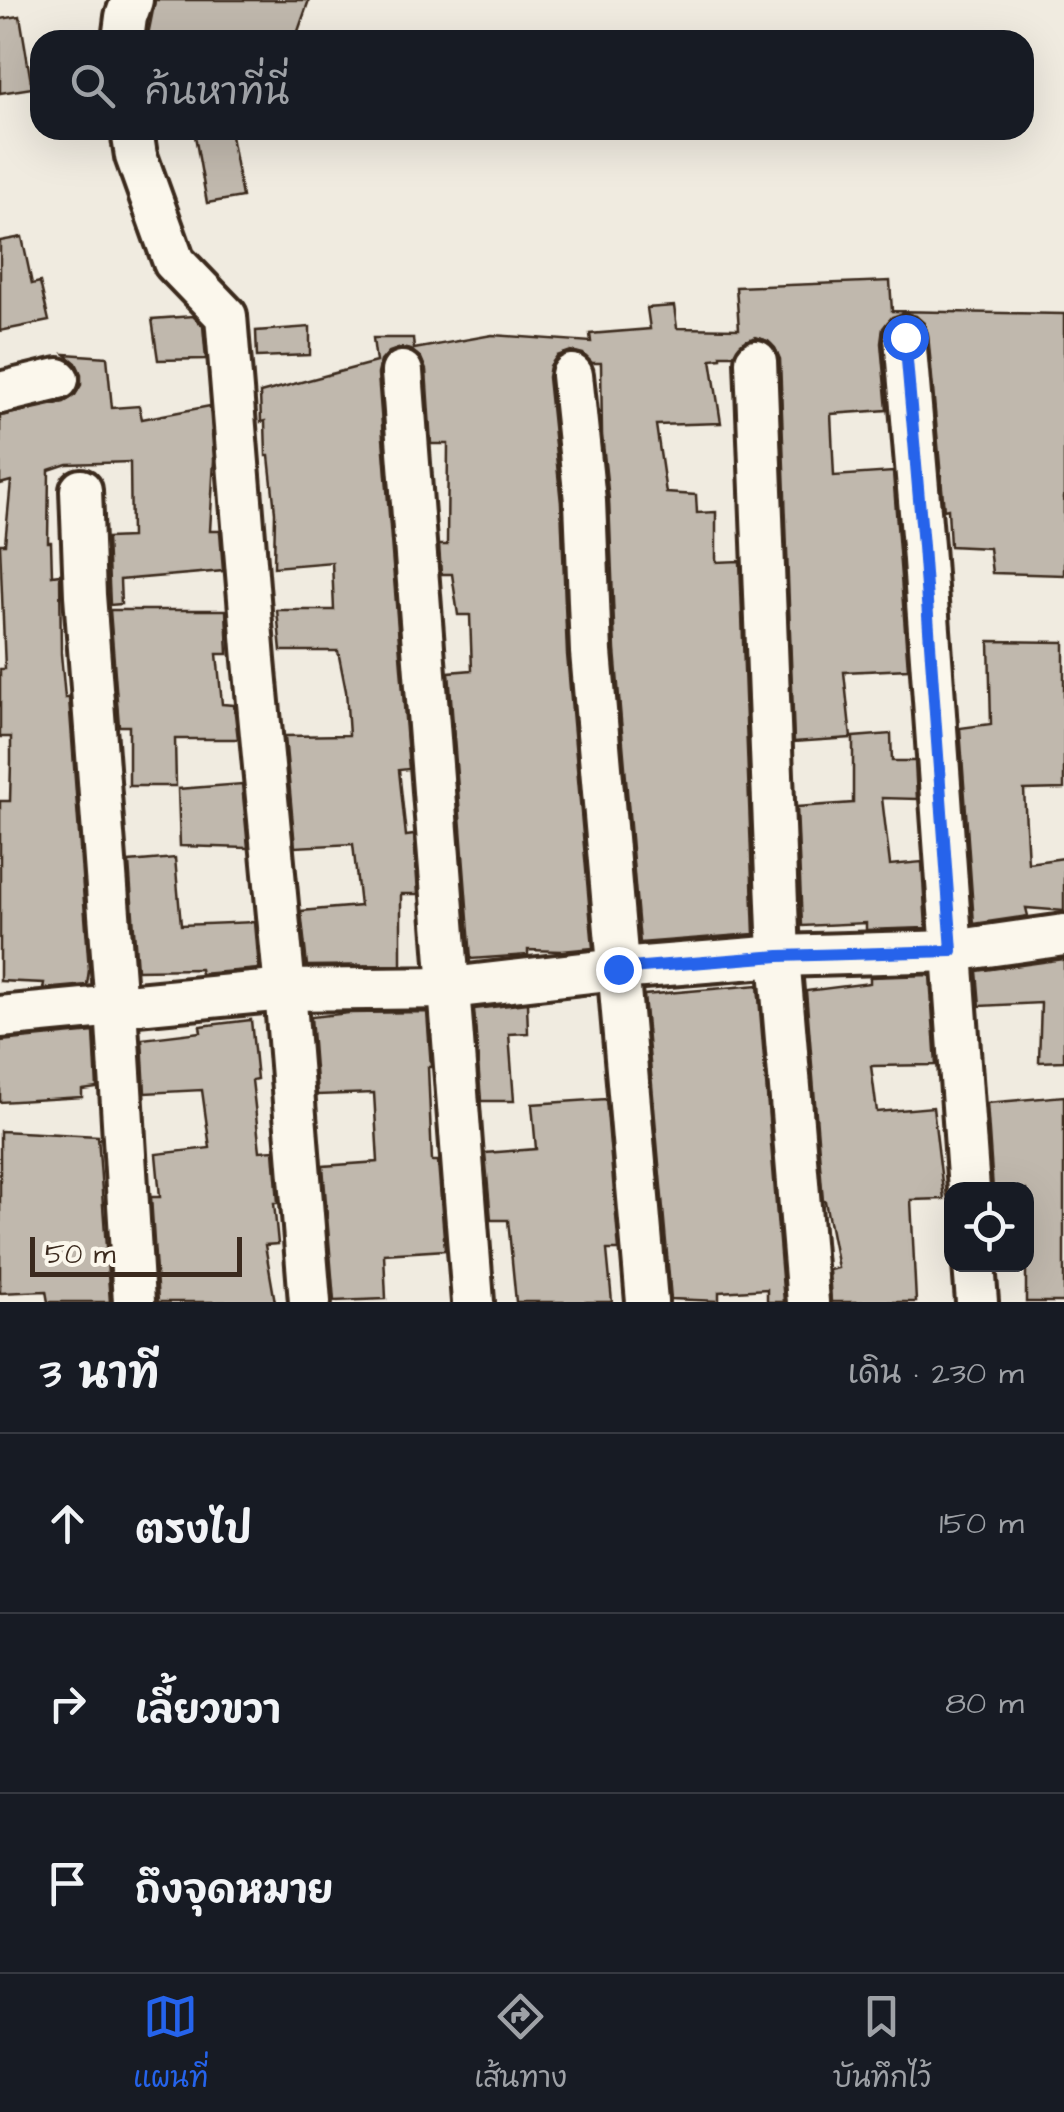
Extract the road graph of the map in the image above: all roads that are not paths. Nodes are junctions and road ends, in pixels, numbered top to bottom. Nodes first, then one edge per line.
1 (132, 0) edge
2 (124, 30) edge
3 (134, 140) edge
4 (905, 337) dead end
5 (756, 361) dead end
6 (402, 372) dead end
7 (572, 374) dead end
8 (58, 379) dead end
9 (0, 393) edge
10 (81, 490) dead end
11 (1064, 936) edge
12 (952, 951) junction
13 (779, 956) junction
14 (618, 969) junction
15 (450, 988) junction
16 (285, 990) junction
17 (116, 1006) junction
18 (0, 1017) edge
19 (968, 1182) edge
20 (974, 1272) edge
21 (134, 1302) edge
22 (310, 1302) edge
23 (473, 1302) edge
24 (647, 1302) edge
25 (808, 1302) edge
26 (976, 1302) edge

1 - 2 street
3 - 16 street
4 - 12 street
5 - 13 street
6 - 15 street
7 - 14 street
8 - 9 street
10 - 17 street
11 - 12 street
12 - 13 street
12 - 19 street
13 - 14 street
13 - 25 street
14 - 15 street
14 - 24 street
15 - 16 street
15 - 23 street
16 - 17 street
16 - 22 street
17 - 18 street
17 - 21 street
20 - 26 street

